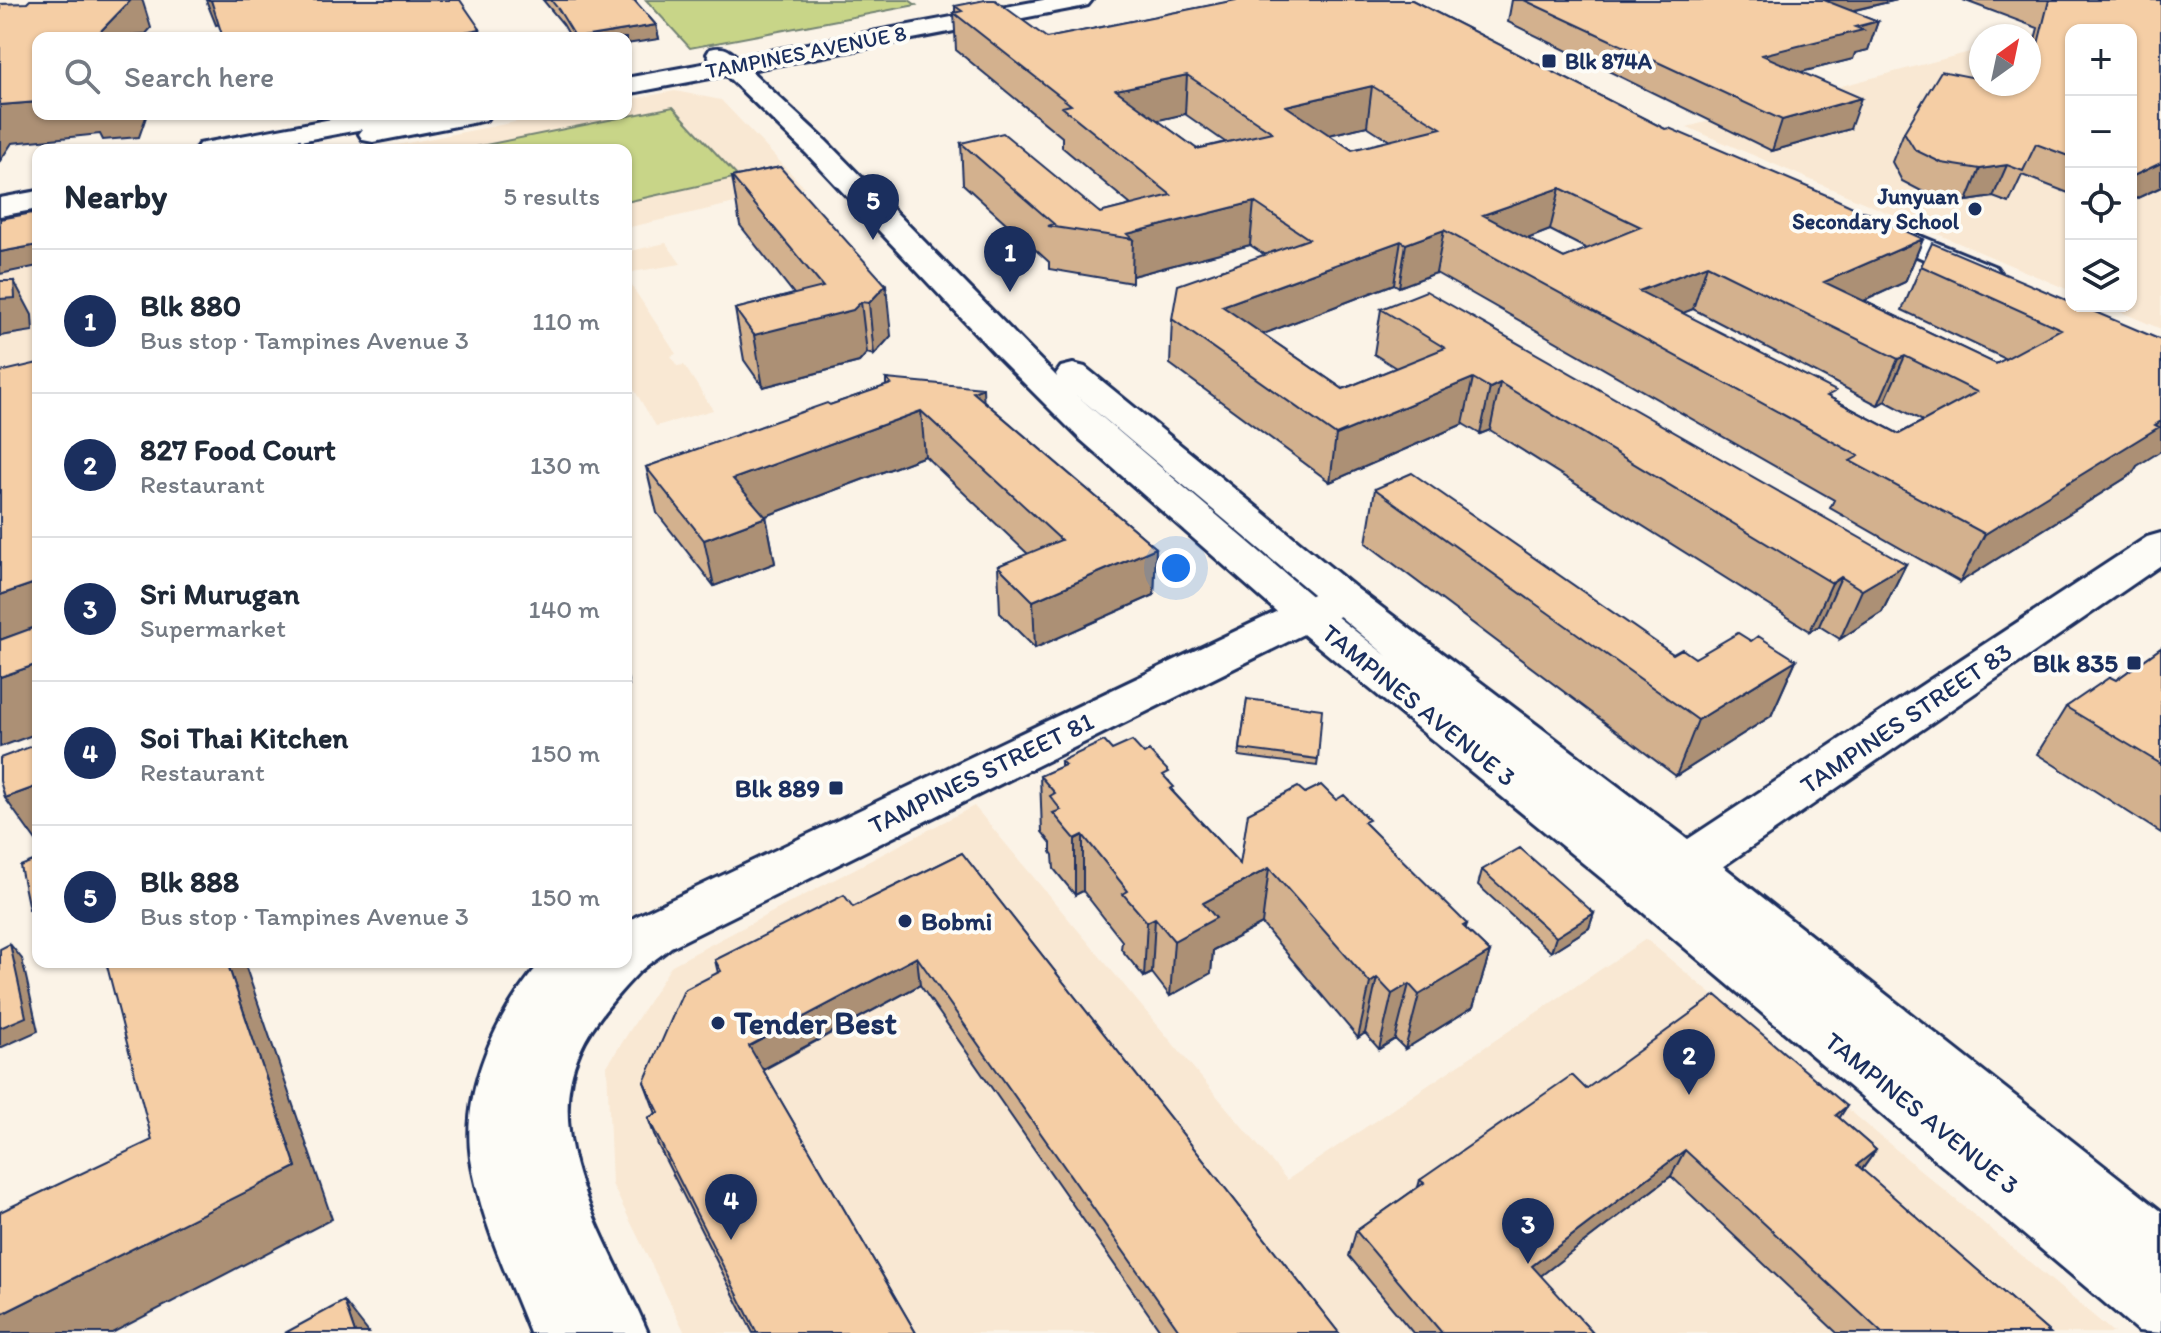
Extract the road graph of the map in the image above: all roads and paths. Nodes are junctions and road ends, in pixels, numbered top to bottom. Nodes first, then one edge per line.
1 (1003, 0) edge
2 (1080, 0) edge
3 (738, 58) junction
4 (632, 72) edge
5 (632, 84) edge
6 (369, 120) edge
7 (446, 120) edge
8 (241, 144) edge
9 (323, 144) edge
10 (32, 183) edge
11 (0, 189) edge
12 (32, 201) edge
13 (0, 207) edge
14 (1833, 208) edge
15 (2016, 288) edge
16 (2161, 546) edge
17 (1315, 599) junction
18 (1669, 878) junction
19 (632, 915) edge
20 (632, 949) edge
21 (569, 968) edge
22 (611, 968) edge
23 (2161, 1250) edge
24 (2161, 1308) edge
25 (562, 1333) edge
26 (616, 1333) edge

1 - 3 street, TAMPINES AVENUE 8
2 - 3 street, TAMPINES AVENUE 8
3 - 4 street, TAMPINES AVENUE 8
3 - 5 street, TAMPINES AVENUE 8
3 - 17 street, TAMPINES AVENUE 3
6 - 8 street
7 - 9 street
10 - 11 street
12 - 13 street
14 - 15 street
16 - 18 street, TAMPINES STREET 83
17 - 18 street, TAMPINES AVENUE 3
17 - 19 street, TAMPINES STREET 81
17 - 20 street, TAMPINES STREET 81
18 - 23 street, TAMPINES AVENUE 3
18 - 24 street, TAMPINES AVENUE 3
21 - 25 street
22 - 26 street

